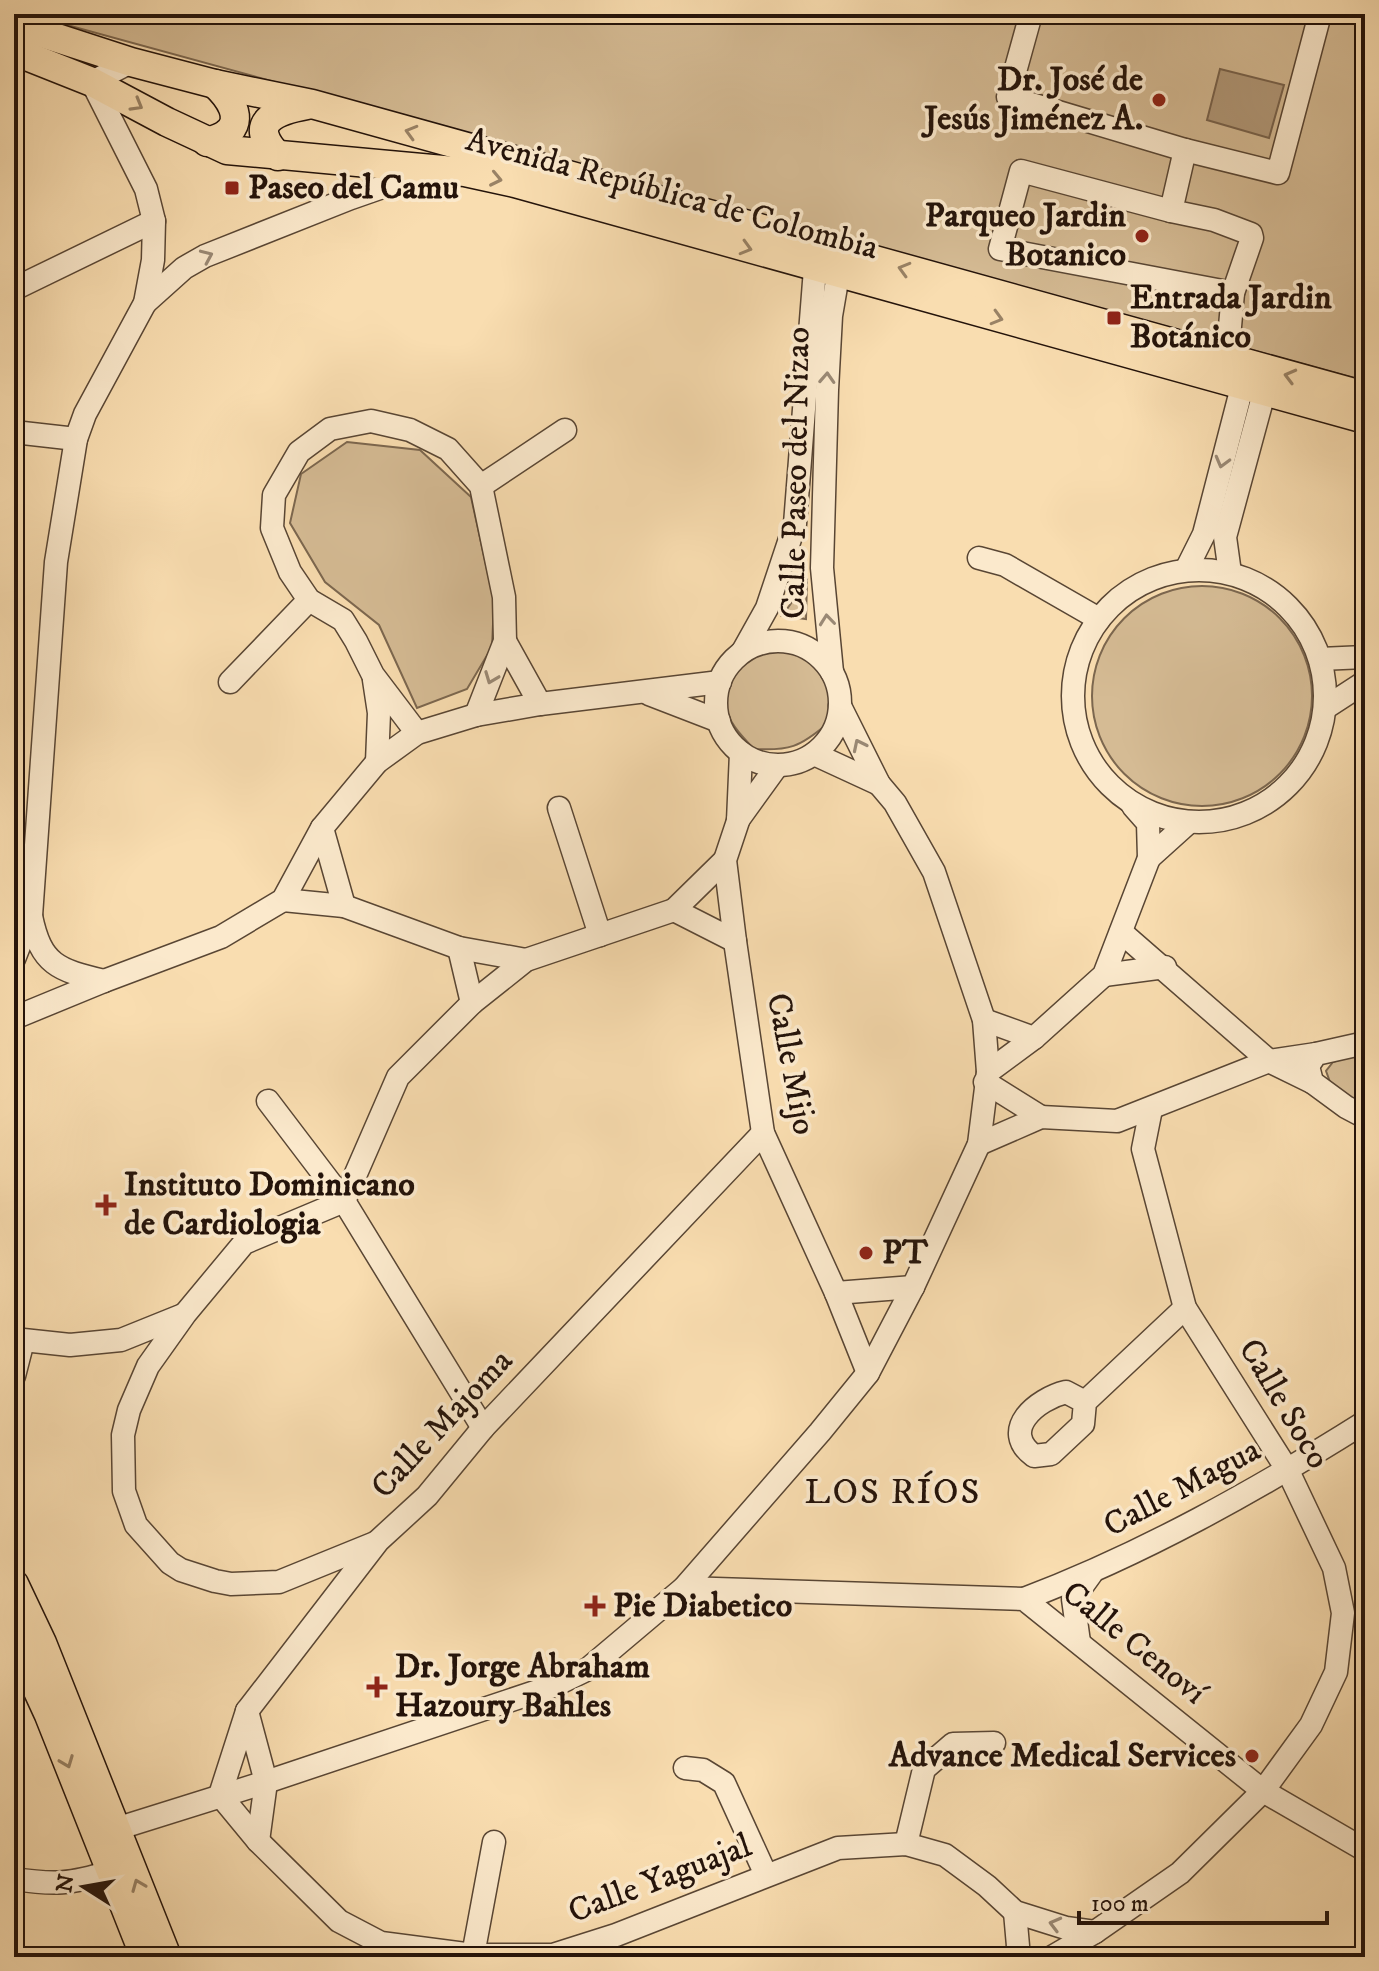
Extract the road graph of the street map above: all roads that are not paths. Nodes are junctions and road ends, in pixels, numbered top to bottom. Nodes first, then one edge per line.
1 (1031, 14) edge
2 (1320, 14) edge
3 (14, 24) edge
4 (14, 51) edge
5 (131, 62) junction
6 (92, 82) junction
7 (215, 84) junction
8 (312, 104) junction
9 (207, 142) junction
10 (1185, 150) junction
11 (278, 156) junction
12 (433, 170) junction
13 (1171, 211) junction
14 (154, 221) junction
15 (826, 272) junction
16 (14, 289) edge
17 (1233, 293) junction
18 (145, 303) junction
19 (1227, 360) junction
20 (1253, 390) junction
21 (1365, 396) edge
22 (1365, 419) edge
23 (565, 430) dead end
24 (14, 432) edge
25 (76, 439) junction
26 (481, 486) junction
27 (979, 558) dead end
28 (1186, 570) junction
29 (1230, 573) junction
30 (309, 600) junction
31 (1099, 619) junction
32 (505, 641) junction
33 (743, 651) junction
34 (1365, 657) edge
35 (1320, 659) junction
36 (832, 672) junction
37 (373, 675) junction
38 (230, 682) dead end
39 (720, 682) junction
40 (1365, 682) edge
41 (644, 692) junction
42 (540, 704) junction
43 (840, 706) junction
44 (1325, 708) junction
45 (476, 715) junction
46 (719, 721) junction
47 (417, 733) junction
48 (741, 753) junction
49 (814, 754) junction
50 (377, 762) junction
51 (777, 766) junction
52 (879, 784) junction
53 (1130, 802) junction
54 (559, 808) dead end
55 (738, 821) junction
56 (1189, 822) junction
57 (322, 828) junction
58 (1149, 858) junction
59 (725, 860) junction
60 (283, 900) junction
61 (344, 906) junction
62 (674, 910) junction
63 (31, 916) junction
64 (1121, 932) junction
65 (600, 935) junction
66 (735, 941) junction
67 (459, 948) junction
68 (14, 959) edge
69 (526, 960) junction
70 (1165, 967) junction
71 (1104, 975) junction
72 (104, 981) junction
73 (472, 1003) junction
74 (14, 1018) edge
75 (984, 1020) junction
76 (1034, 1038) junction
77 (1365, 1043) edge
78 (1316, 1054) junction
79 (1269, 1061) junction
80 (987, 1077) junction
81 (1312, 1082) junction
82 (268, 1101) dead end
83 (1151, 1109) junction
84 (1041, 1117) junction
85 (1365, 1117) edge
86 (1117, 1121) junction
87 (763, 1133) junction
88 (979, 1144) junction
89 (1143, 1149) junction
90 (344, 1201) junction
91 (913, 1287) junction
92 (836, 1293) junction
93 (1185, 1308) junction
94 (185, 1314) junction
95 (19, 1340) edge
96 (121, 1340) junction
97 (148, 1366) junction
98 (868, 1373) junction
99 (14, 1376) edge
100 (1085, 1402) dead end
101 (1365, 1422) edge
102 (483, 1428) junction
103 (1288, 1471) junction
104 (378, 1541) junction
105 (1091, 1574) junction
106 (14, 1584) edge
107 (684, 1588) junction
108 (1024, 1599) junction
109 (14, 1639) edge
110 (1079, 1642) junction
111 (247, 1711) junction
112 (994, 1743) dead end
113 (685, 1768) dead end
114 (266, 1782) junction
115 (1263, 1791) junction
116 (220, 1795) junction
117 (106, 1832) junction
118 (258, 1841) junction
119 (494, 1842) dead end
120 (906, 1844) junction
121 (1365, 1850) edge
122 (110, 1872) junction
123 (766, 1875) junction
124 (14, 1879) edge
125 (1015, 1912) junction
126 (1095, 1932) junction
127 (616, 1935) junction
128 (473, 1955) junction
129 (554, 1956) edge
130 (145, 1957) edge
131 (167, 1957) edge
132 (602, 1957) edge
133 (1016, 1957) edge
134 (1052, 1957) edge

1 - 10 street
2 - 10 street
3 - 5 main road, Avenida República de Colombia
4 - 6 main road, Avenida República de Colombia
5 - 6 street
5 - 7 main road, Avenida República de Colombia
6 -> 9 main road, Avenida República de Colombia
6 - 14 street
7 - 8 main road, Avenida República de Colombia
7 - 9 main road
8 - 11 main road
19 -> 8 main road, Avenida República de Colombia
9 - 11 main road, Avenida República de Colombia
10 - 13 street
11 - 12 main road, Avenida República de Colombia
12 -> 15 main road, Avenida República de Colombia
18 -> 12 street
13 - 17 street
13 - 17 street
14 - 16 street
14 - 18 street
15 -> 20 main road, Avenida República de Colombia
15 - 33 street, Calle Paseo del Nizao
36 -> 15 street, Calle Paseo del Nizao
17 - 19 street
18 - 25 street
21 -> 19 main road, Avenida República de Colombia
20 - 22 main road, Avenida República de Colombia
20 -> 28 street
20 - 29 street
23 - 26 street
24 - 25 street
25 - 63 street
26 - 30 street
26 - 32 street
27 - 31 street
28 - 29 street
28 - 31 street
29 - 35 street
30 - 37 street
30 - 38 street
31 - 53 street
32 - 42 street
32 -> 45 street
33 - 36 street
33 - 39 street
34 - 35 street
35 - 44 street
36 - 43 street
37 - 47 street
37 - 50 street
39 - 41 street
39 - 46 street
40 - 44 street
41 - 42 street
41 - 46 street
42 - 45 street
43 - 49 street
52 -> 43 street
44 - 56 street
45 - 47 street
46 - 48 street
47 - 50 street
48 - 51 street
48 - 55 street
49 - 51 street
49 - 52 street
50 - 57 street
51 - 55 street
52 - 75 street
53 - 56 street
53 - 58 street
54 - 65 street
55 - 59 street
56 - 58 street
57 - 60 street
57 - 61 street
58 - 64 street
59 - 62 street
59 - 66 street, Calle Mijo
60 - 61 street
60 - 72 street
61 - 67 street
62 - 65 street
62 - 66 street
63 - 68 street
63 - 72 street
64 - 70 street
64 - 71 street
65 - 69 street
66 - 87 street, Calle Mijo
67 - 69 street
67 - 73 street
69 - 73 street
70 - 71 street
70 - 79 street
71 - 76 street
72 - 74 street
73 - 90 street
75 - 76 street
75 - 80 street
76 - 80 street
77 - 78 street
78 - 79 street
78 - 81 street
79 - 81 street
79 - 83 street
80 - 84 street
80 - 88 street
81 - 85 street
82 - 90 street
83 - 86 street
83 - 89 street, Calle Soco
84 - 86 street
84 - 88 street
86 - 89 street, Calle Soco
87 - 92 street, Calle Mijo
87 - 102 street, Calle Majoma
88 - 91 street
89 - 93 street, Calle Soco
90 - 94 street
90 - 102 street
91 - 92 street
91 - 98 street
92 - 98 street, Calle Mijo
93 - 100 street
93 - 103 street, Calle Soco
94 - 96 street
94 - 97 street
95 - 96 street
95 - 99 street
96 - 97 street
97 - 104 street
98 - 107 street
101 - 103 street, Calle Magua
102 - 104 street, Calle Majoma
103 - 105 street, Calle Magua
103 - 115 street, Calle Soco
104 - 111 street, Calle Majoma
105 - 108 street, Calle Magua
105 - 110 street
106 - 117 main road
107 - 108 street, Calle Cenoví
107 - 114 street
108 - 110 street, Calle Cenoví
109 -> 117 main road
110 - 115 street, Calle Cenoví
111 - 114 street
111 - 116 street, Calle Majoma
112 - 120 street
113 - 123 street
114 - 116 street
114 - 118 street
115 - 121 street, Calle Cenoví
115 - 126 street, Calle Soco
116 - 117 street
116 - 118 street, Calle Yaguajal
117 - 122 main road
131 -> 117 main road
118 - 128 street, Calle Yaguajal
119 - 128 street
120 - 123 street, Calle Yaguajal
120 - 125 street, Calle Yaguajal
122 - 124 street
122 - 130 main road
123 - 127 street, Calle Yaguajal
126 -> 125 street
125 - 133 street
126 - 134 street, Calle Soco
127 - 129 street, Calle Yaguajal
127 - 132 street
128 - 129 street, Calle Yaguajal

